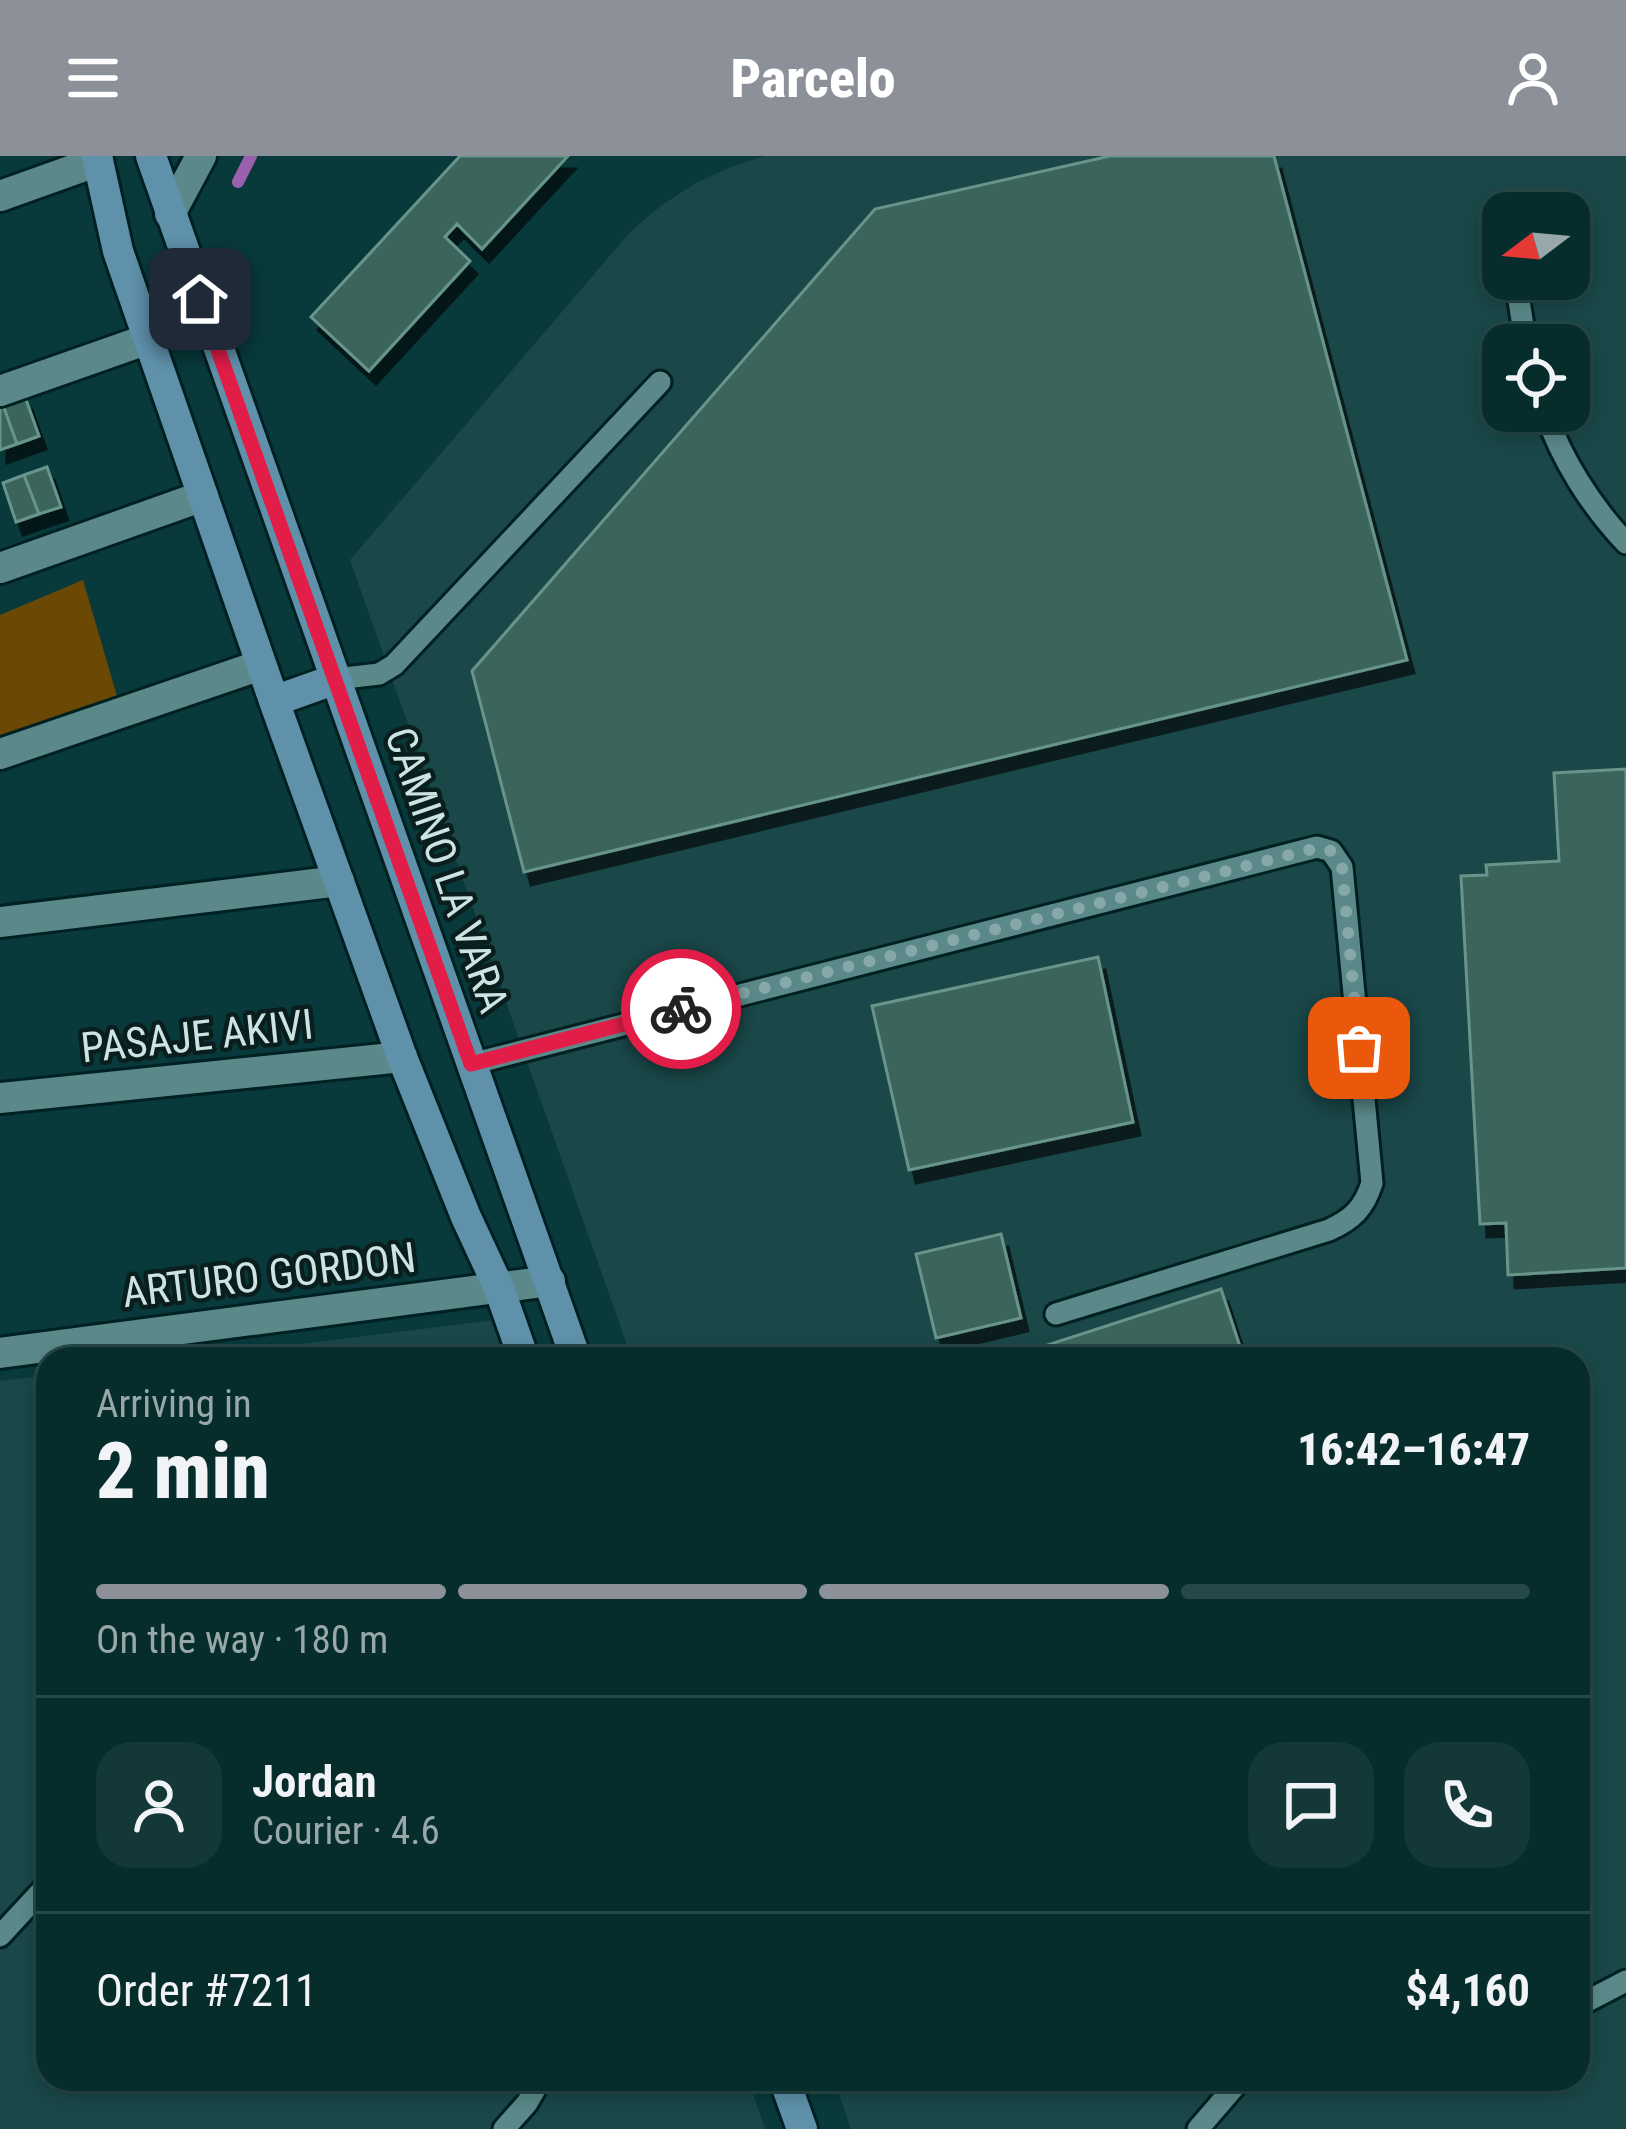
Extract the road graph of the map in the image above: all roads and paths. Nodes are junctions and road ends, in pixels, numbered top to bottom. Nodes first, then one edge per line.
1 (151, 156) edge
2 (201, 156) edge
3 (98, 159) edge
4 (0, 196) edge
5 (170, 214) junction
6 (148, 339) junction
7 (660, 382) dead end
8 (0, 392) edge
9 (1556, 432) edge
10 (202, 496) junction
11 (1626, 543) edge
12 (0, 568) edge
13 (262, 665) junction
14 (336, 679) junction
15 (274, 701) junction
16 (0, 754) edge
17 (339, 881) junction
18 (0, 922) edge
19 (402, 1057) junction
20 (471, 1064) junction
21 (0, 1098) edge
22 (550, 1281) junction
23 (499, 1288) junction
24 (1056, 1314) dead end
25 (46, 1347) edge
26 (520, 1347) edge
27 (572, 1347) edge
28 (36, 1348) edge
29 (0, 1353) edge
30 (36, 1898) edge
31 (0, 1936) edge
32 (1626, 1981) edge
33 (1590, 2000) edge
34 (534, 2091) edge
35 (788, 2091) edge
36 (1230, 2091) edge
37 (504, 2129) edge
38 (802, 2129) edge
39 (1198, 2129) edge

1 - 5 street, CAMINO LA VARA
2 - 5 street
3 - 4 street
3 - 6 street
5 - 14 street, CAMINO LA VARA
6 - 8 street
6 - 10 street
7 - 14 lane
9 - 11 lane
10 - 12 street
10 - 13 street
13 - 15 street
13 - 16 street
14 - 15 street
14 - 20 street, CAMINO LA VARA
15 - 17 street
17 - 18 street
17 - 19 street
19 - 21 street, PASAJE AKIVI
19 - 23 street
20 - 22 street, CAMINO LA VARA
20 - 24 lane
22 - 23 street, ARTURO GORDON
22 - 27 street, CAMINO LA VARA
23 - 25 street, ARTURO GORDON
23 - 26 street
28 - 29 street, ARTURO GORDON
30 - 31 lane
32 - 33 lane
34 - 37 lane
35 - 38 street
36 - 39 lane

